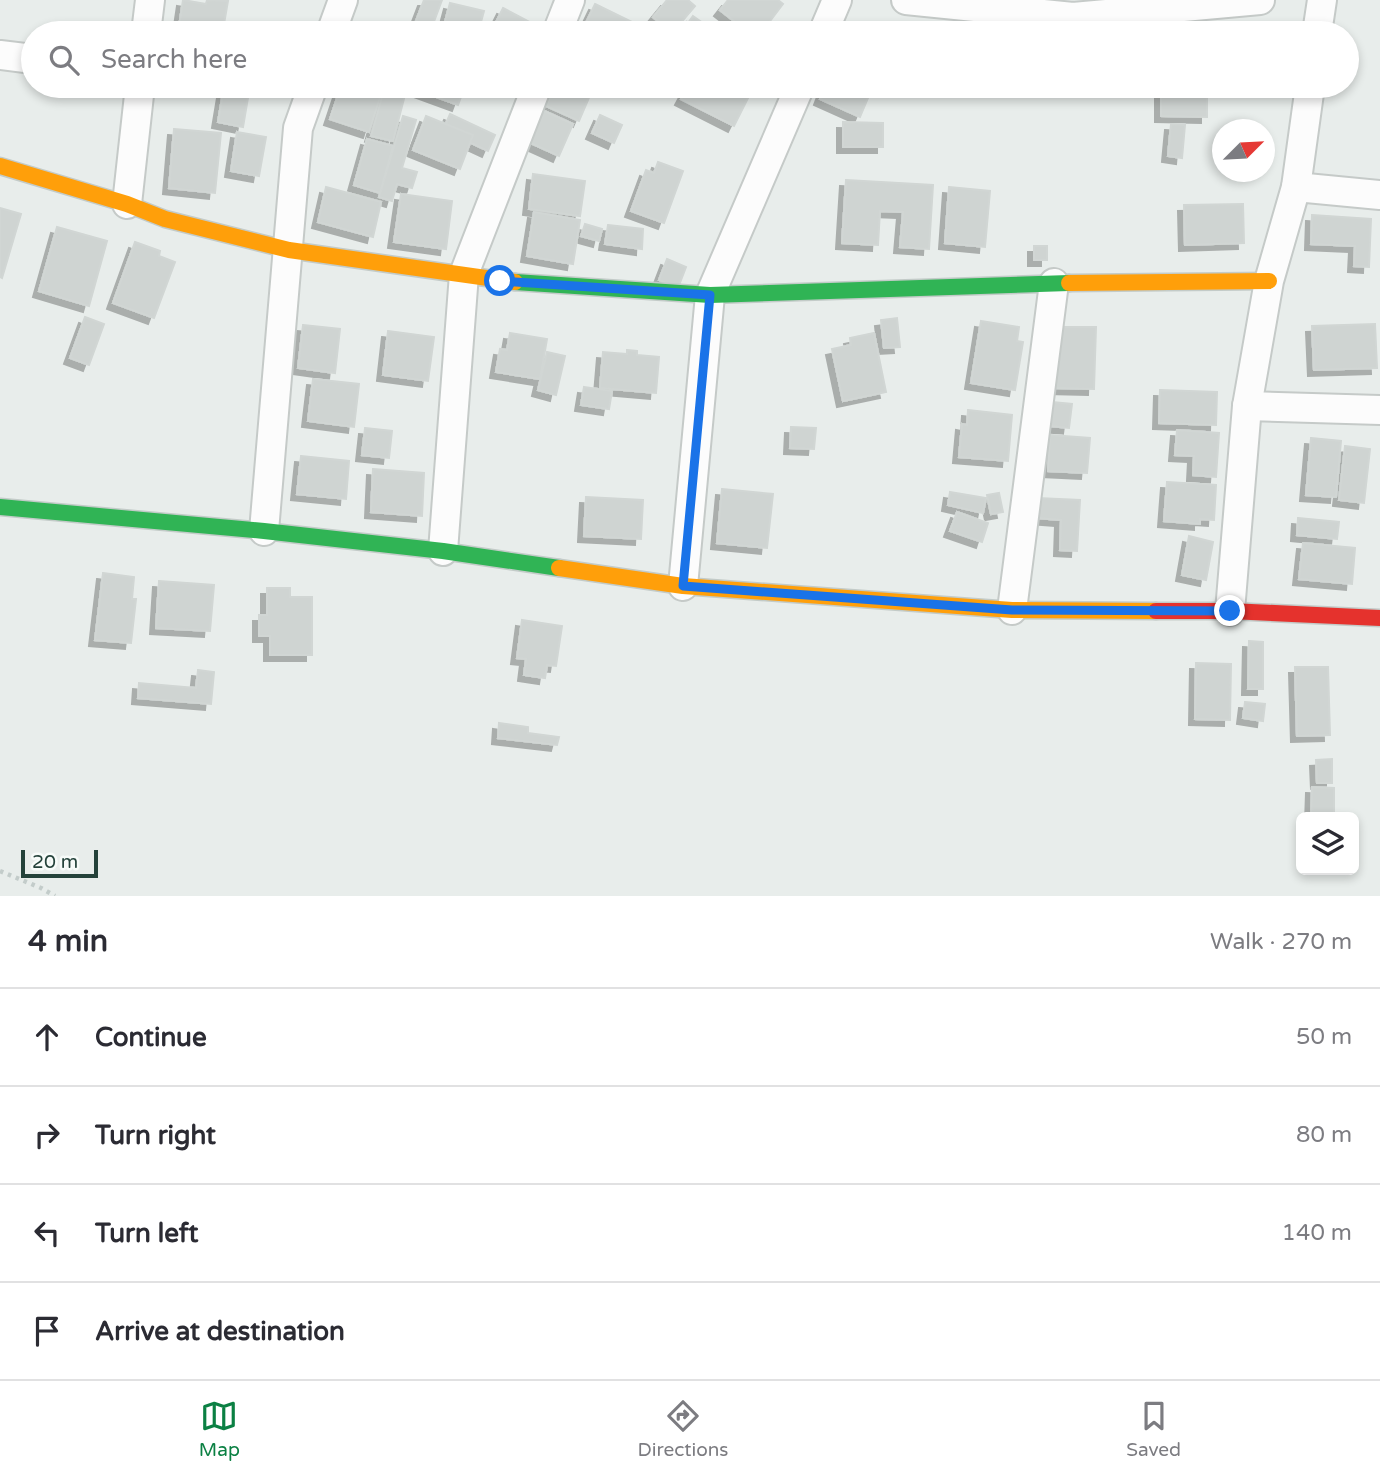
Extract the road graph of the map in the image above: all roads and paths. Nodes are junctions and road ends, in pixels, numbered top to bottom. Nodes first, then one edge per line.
1 (150, 0) edge
2 (342, 0) edge
3 (570, 0) edge
4 (837, 0) edge
5 (906, 0) edge
6 (1261, 0) edge
7 (1322, 0) edge
8 (1073, 9) edge
9 (147, 21) edge
10 (335, 21) edge
11 (562, 21) edge
12 (828, 21) edge
13 (1319, 21) edge
14 (0, 55) edge
15 (21, 58) edge
16 (139, 98) edge
17 (309, 98) edge
18 (532, 98) edge
19 (795, 98) edge
20 (1308, 98) edge
21 (0, 166) edge
22 (1296, 187) junction
23 (1380, 195) edge
24 (127, 204) junction
25 (289, 250) junction
26 (464, 274) junction
27 (1269, 281) junction
28 (1054, 283) junction
29 (710, 295) junction
30 (1247, 406) junction
31 (1380, 410) edge
32 (0, 507) edge
33 (264, 531) junction
34 (443, 551) junction
35 (683, 586) junction
36 (1012, 610) junction
37 (1230, 611) junction
38 (1380, 618) edge
39 (0, 871) edge
40 (55, 896) edge

1 - 9 street
2 - 10 street
3 - 11 street
4 - 12 street
5 - 8 street
6 - 8 street
7 - 13 street
14 - 15 street
16 - 24 street
17 - 25 street
18 - 26 street
19 - 29 street
20 - 22 street
21 - 24 street
22 - 23 street
22 - 27 street
24 - 25 street
25 - 26 street
25 - 33 street
26 - 29 street
26 - 34 street
27 - 28 street
27 - 30 street
28 - 29 street
28 - 36 street
29 - 35 street
30 - 31 street
30 - 37 street
32 - 33 street
33 - 34 street
34 - 35 street
35 - 36 street
36 - 37 street
37 - 38 street
39 - 40 path

